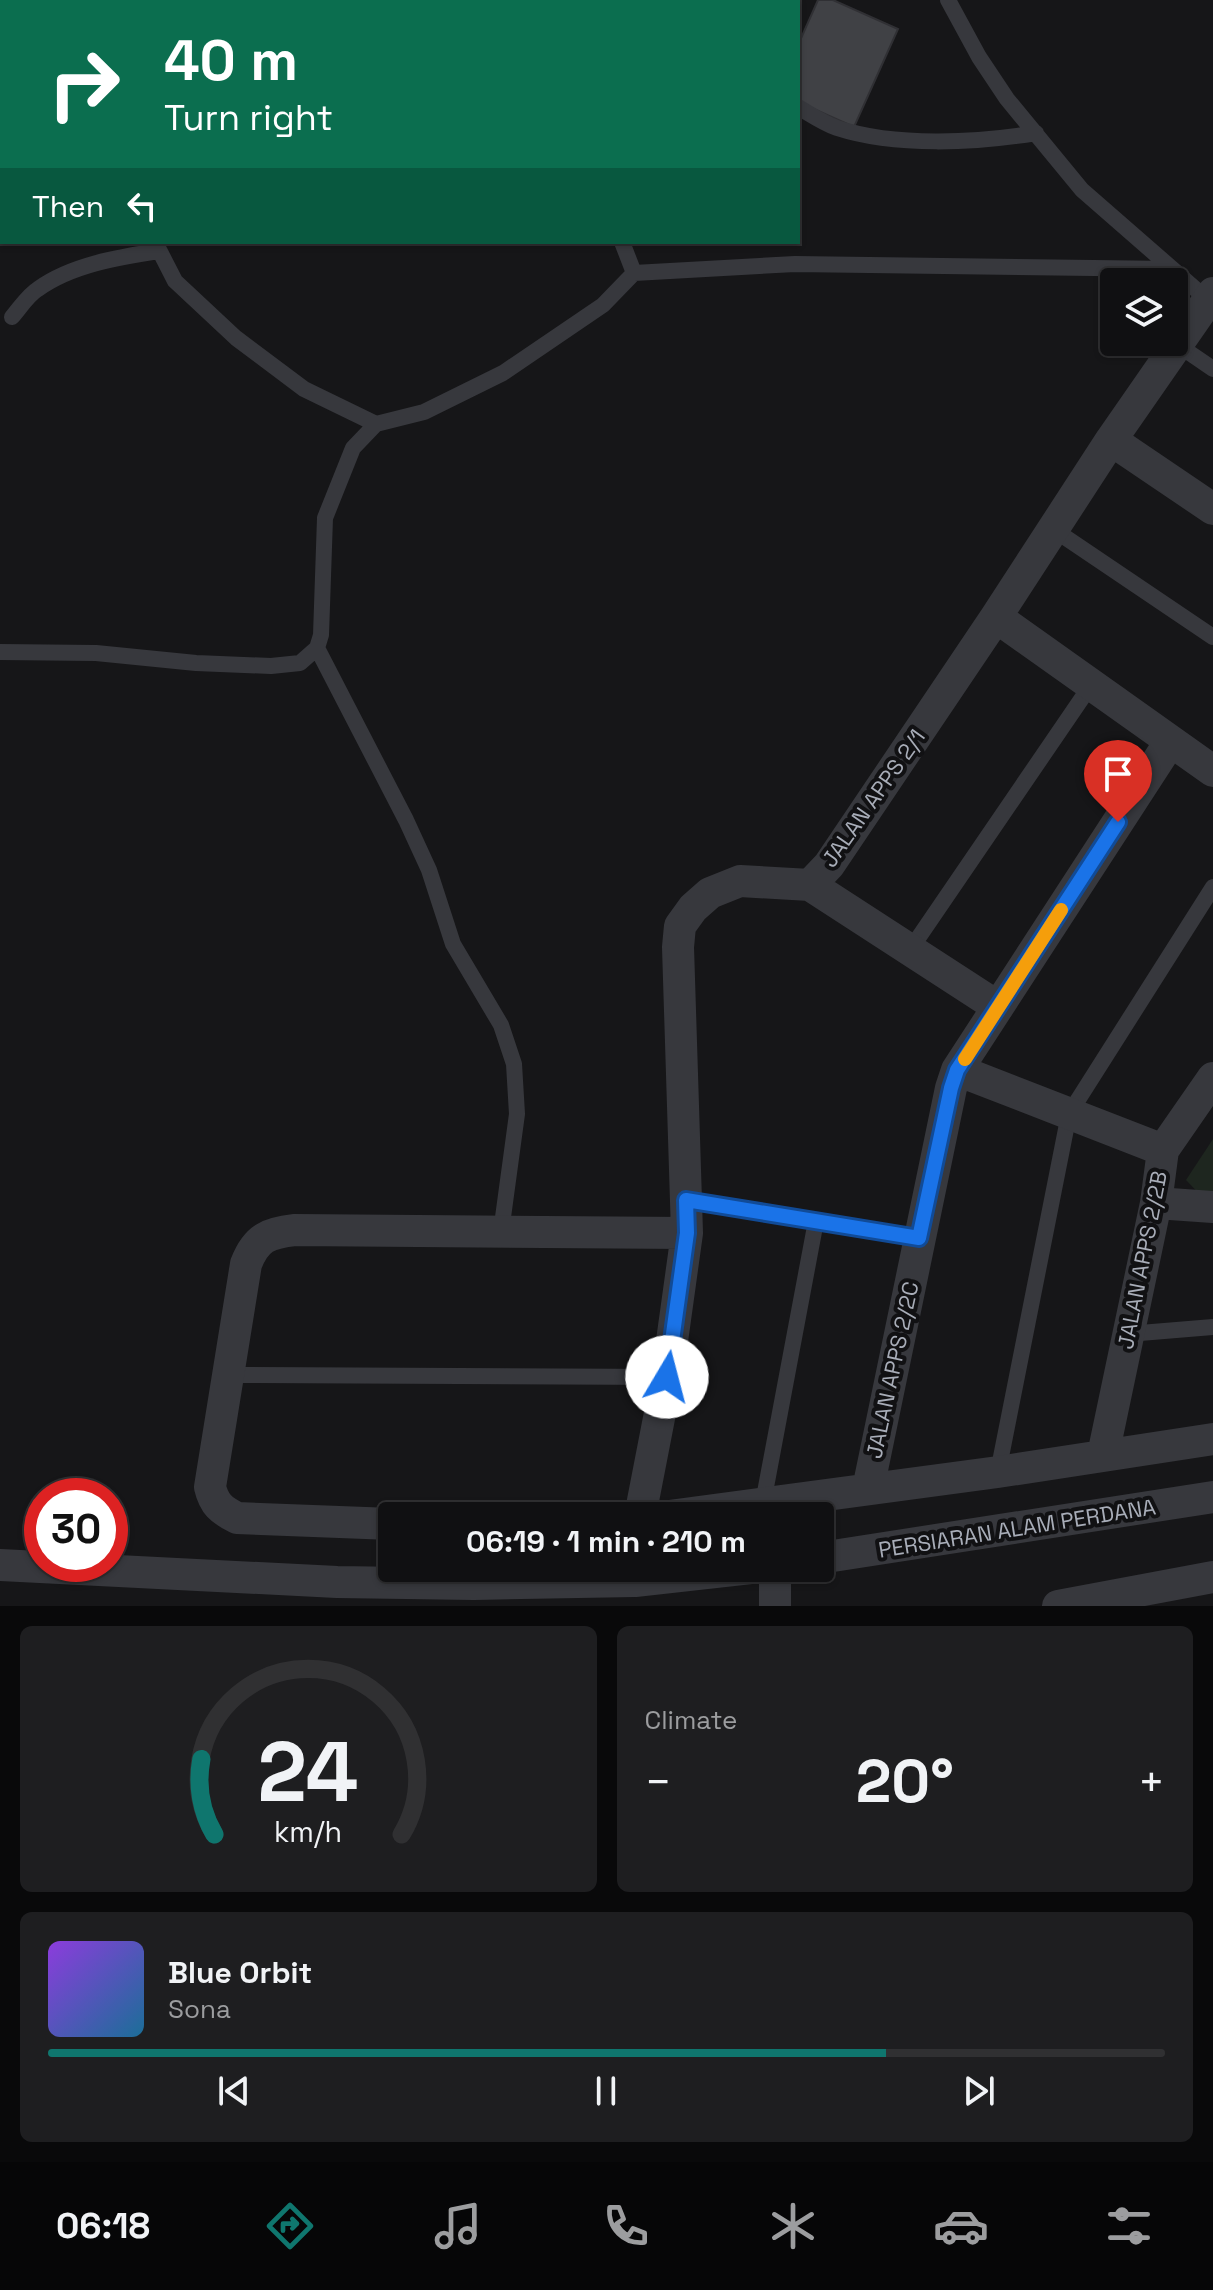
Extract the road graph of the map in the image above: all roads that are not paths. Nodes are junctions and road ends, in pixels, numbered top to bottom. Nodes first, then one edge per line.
1 (948, 0) edge
2 (800, 108) edge
3 (1036, 133) junction
4 (623, 244) edge
5 (157, 246) edge
6 (1100, 268) edge
7 (1170, 268) edge
8 (634, 273) junction
9 (1188, 281) edge
10 (1210, 296) edge
11 (12, 317) dead end
12 (1188, 330) edge
13 (1188, 352) edge
14 (1170, 356) edge
15 (1213, 369) edge
16 (376, 424) junction
17 (1111, 440) junction
18 (1213, 509) edge
19 (1053, 529) junction
20 (996, 617) junction
21 (1213, 637) edge
22 (317, 648) junction
23 (0, 652) edge
24 (1091, 685) junction
25 (1170, 742) junction
26 (1213, 771) edge
27 (810, 885) junction
28 (1213, 887) edge
29 (910, 950) junction
30 (998, 1007) junction
31 (957, 1070) junction
32 (1213, 1078) edge
33 (1069, 1114) junction
34 (1163, 1150) junction
35 (686, 1200) junction
36 (1156, 1203) junction
37 (1213, 1207) edge
38 (816, 1221) junction
39 (501, 1232) junction
40 (687, 1233) junction
41 (919, 1238) junction
42 (1213, 1327) edge
43 (1128, 1334) junction
44 (229, 1375) junction
45 (667, 1377) junction
46 (1213, 1439) edge
47 (1103, 1455) junction
48 (998, 1472) junction
49 (868, 1489) junction
50 (1213, 1497) edge
51 (643, 1502) edge
52 (763, 1502) edge
53 (770, 1502) edge
54 (378, 1523) edge
55 (834, 1556) edge
56 (0, 1565) edge
57 (1213, 1577) edge
58 (521, 1582) edge
59 (775, 1582) edge
60 (337, 1594) edge
61 (775, 1606) edge
62 (1058, 1606) edge

1 - 3 lane
2 - 3 lane
3 - 7 lane
4 - 8 lane
5 - 11 lane
5 - 16 lane
6 - 8 lane
8 - 16 lane
9 - 10 lane
10 - 12 street, JALAN APPS 2/1
13 - 15 lane
14 - 17 street, JALAN APPS 2/1
16 - 22 lane
17 - 18 street
17 - 19 street, JALAN APPS 2/1
19 - 20 street, JALAN APPS 2/1
19 - 21 lane
20 - 24 street
20 - 27 street, JALAN APPS 2/1
22 - 23 lane
22 - 39 lane
24 - 25 street
24 - 29 lane
25 - 26 street
25 - 30 street, JALAN APPS 2/2C
27 - 29 street
27 - 35 street, JALAN APPS 2/1
28 - 33 lane
29 - 30 street
30 - 31 street, JALAN APPS 2/2C
31 - 33 street
31 - 41 street, JALAN APPS 2/2C
32 - 34 street, JALAN APPS 2/2B
33 - 34 street
33 - 48 lane
34 - 36 street, JALAN APPS 2/2B
35 - 38 lane
35 - 40 street, JALAN APPS 2/1
36 - 37 street
36 - 43 street, JALAN APPS 2/2B
38 - 41 lane
38 - 52 lane
39 - 40 street
39 - 44 street
40 - 45 street, JALAN APPS 2/1
41 - 49 street, JALAN APPS 2/2C
42 - 43 lane
43 - 47 street, JALAN APPS 2/2B
44 - 45 lane
44 - 54 street
45 - 51 street, JALAN APPS 2/1
46 - 47 street
47 - 48 street
48 - 49 street
49 - 53 street
50 - 55 street, PERSIARAN ALAM PERDANA
56 - 60 street
57 - 62 street
58 - 60 street
59 - 61 street

